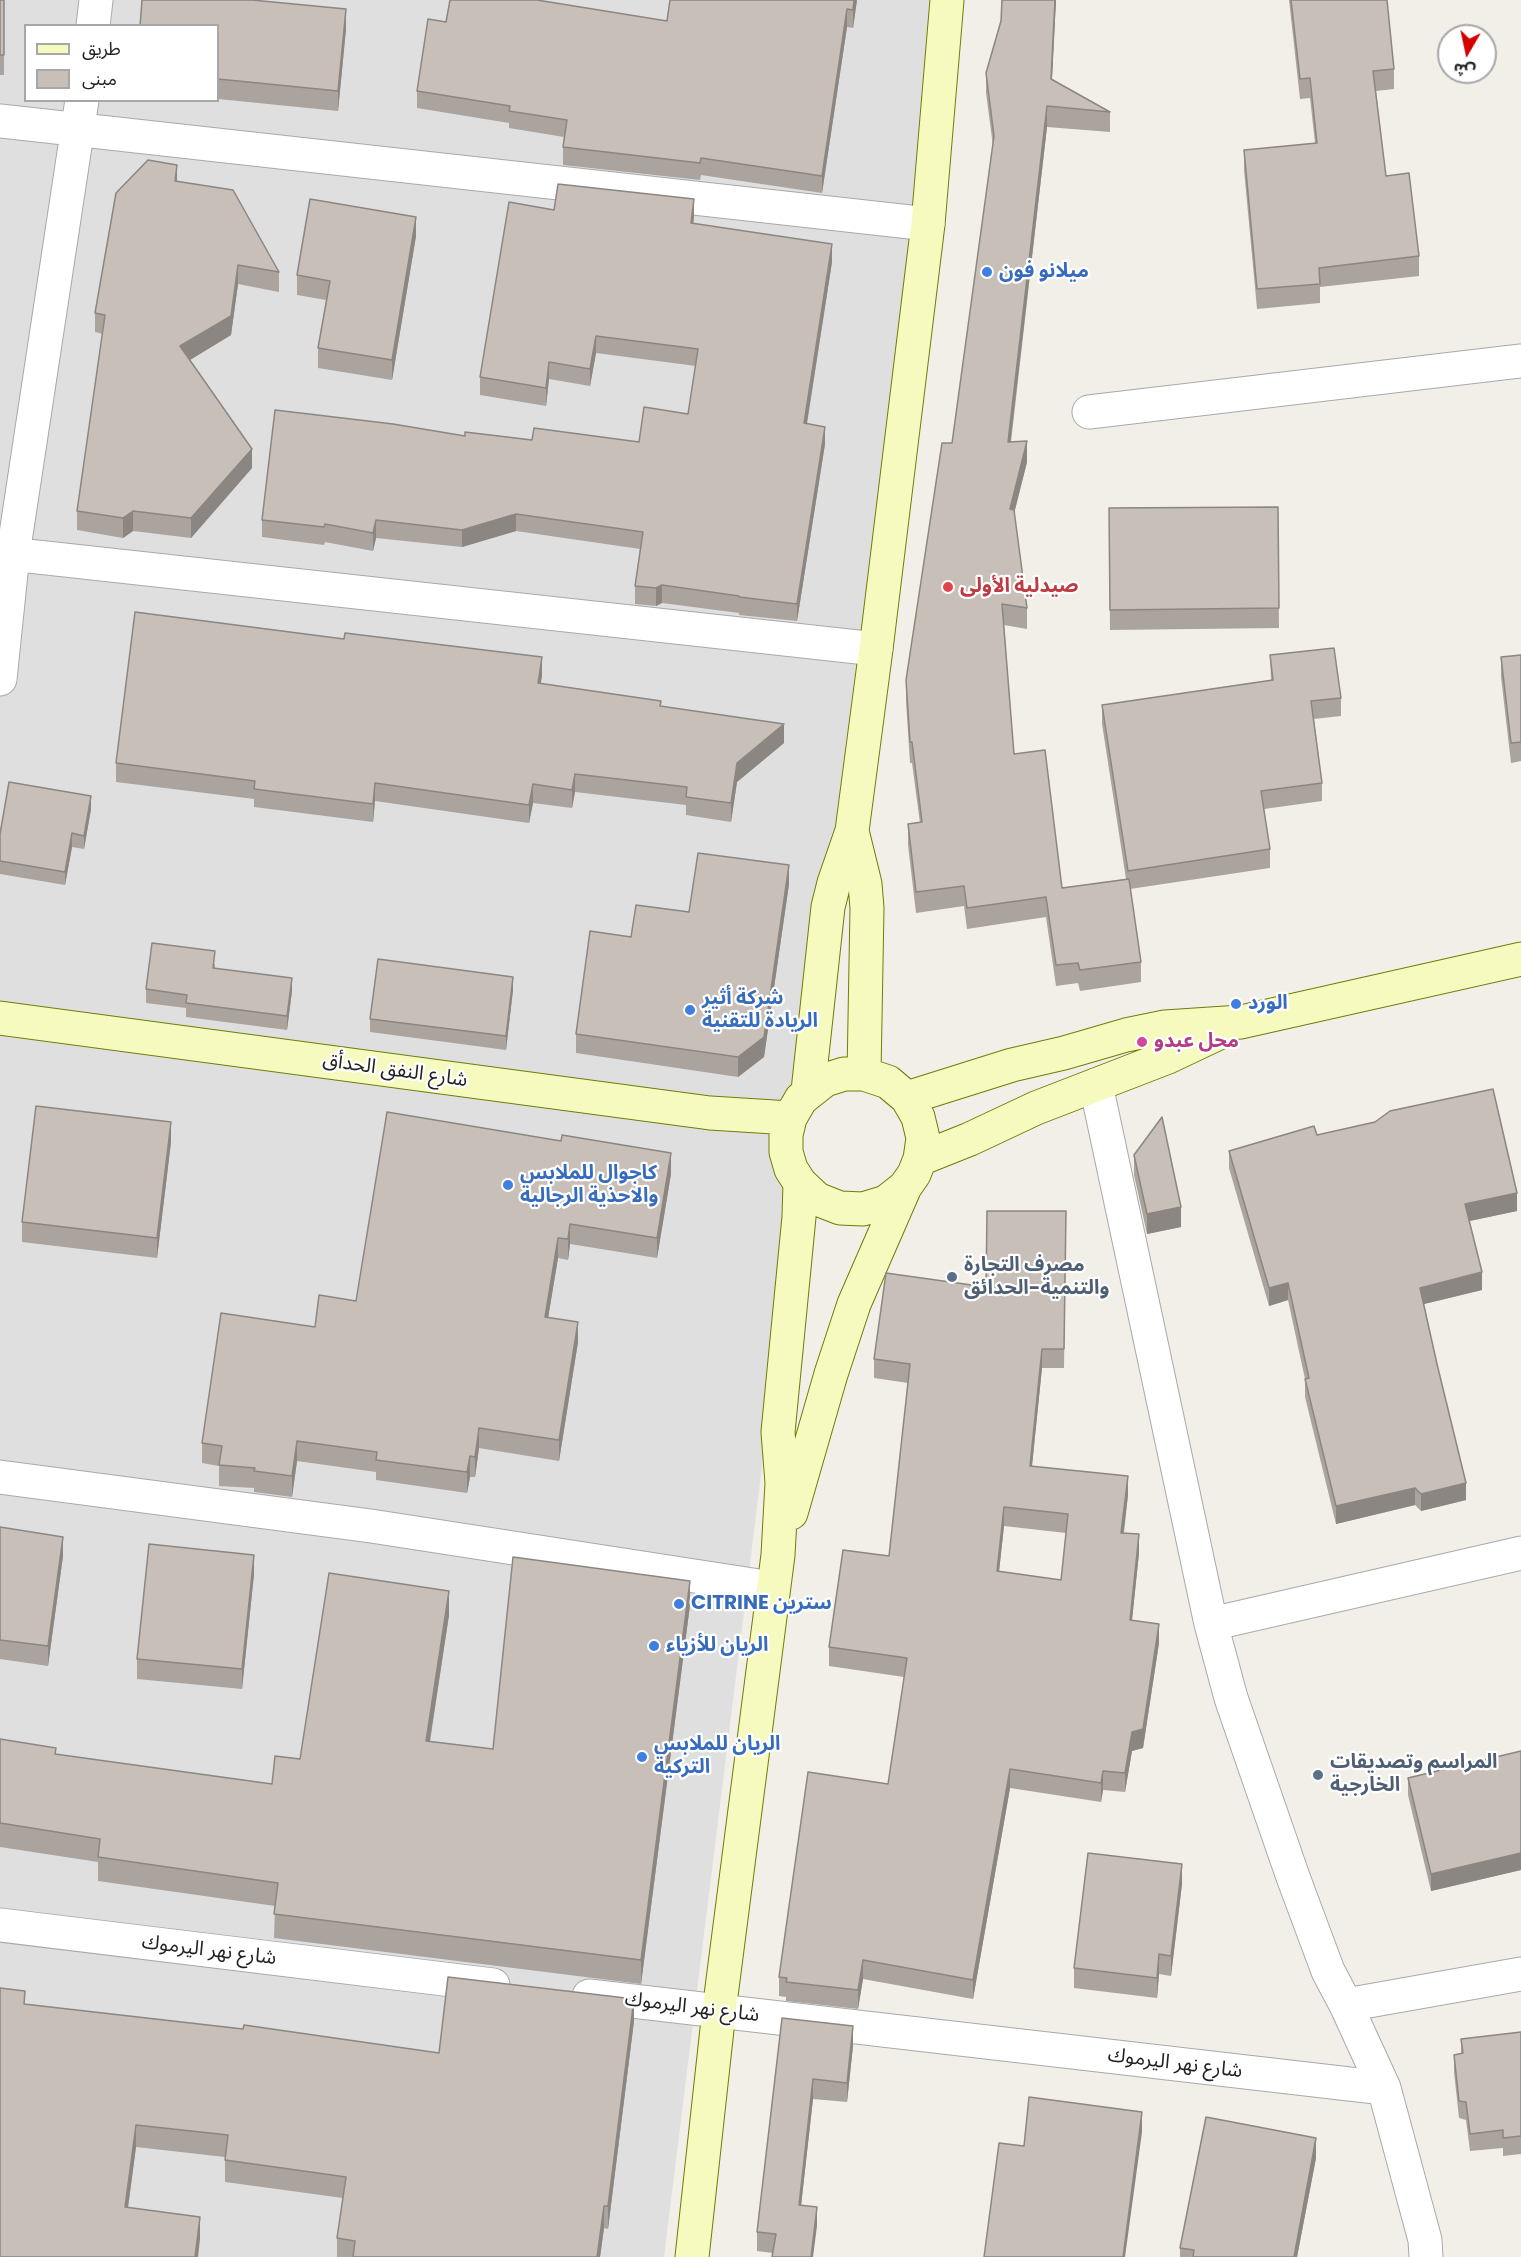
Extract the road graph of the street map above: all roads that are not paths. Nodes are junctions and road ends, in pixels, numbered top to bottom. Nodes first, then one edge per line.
1 (96, 0) edge
2 (947, 0) edge
3 (93, 24) edge
4 (80, 116) edge
5 (0, 121) edge
6 (927, 224) junction
7 (1521, 362) edge
8 (1089, 412) dead end
9 (7, 553) edge
10 (876, 649) junction
11 (0, 679) edge
12 (852, 831) junction
13 (1521, 959) edge
14 (0, 1018) edge
15 (1241, 1022) junction
16 (864, 1074) junction
17 (1096, 1085) junction
18 (808, 1091) junction
19 (907, 1098) junction
20 (790, 1118) junction
21 (920, 1159) junction
22 (800, 1183) junction
23 (905, 1188) junction
24 (0, 1477) edge
25 (1521, 1553) edge
26 (778, 1555) junction
27 (772, 1588) junction
28 (1211, 1624) junction
29 (0, 1925) edge
30 (1521, 1974) edge
31 (526, 1989) edge
32 (560, 1993) edge
33 (1346, 2004) junction
34 (719, 2011) junction
35 (1384, 2088) junction
36 (692, 2257) edge
37 (1426, 2257) edge

1 - 3 street
2 - 6 main road
4 - 5 street
4 - 6 street
4 - 9 street
6 - 10 main road
7 - 8 street
9 - 10 street
9 - 11 street
10 - 12 main road
12 - 16 main road
12 - 18 main road
13 - 15 main road
14 - 20 main road, شارع النفق الحدأق
15 - 17 main road
15 - 19 main road
16 - 18 main road
16 - 19 main road
17 - 21 main road
17 - 28 street
18 - 20 main road
19 - 21 main road
20 - 22 main road
21 - 23 main road
22 - 23 main road
22 - 26 main road
23 - 26 main road
24 - 27 street
25 - 28 street
26 - 27 main road
27 - 34 main road
28 - 33 street
29 - 31 street, شارع نهر اليرموك
30 - 33 street
32 - 34 street, شارع نهر اليرموك
33 - 35 street
34 - 35 street, شارع نهر اليرموك
34 - 36 main road
35 - 37 street

